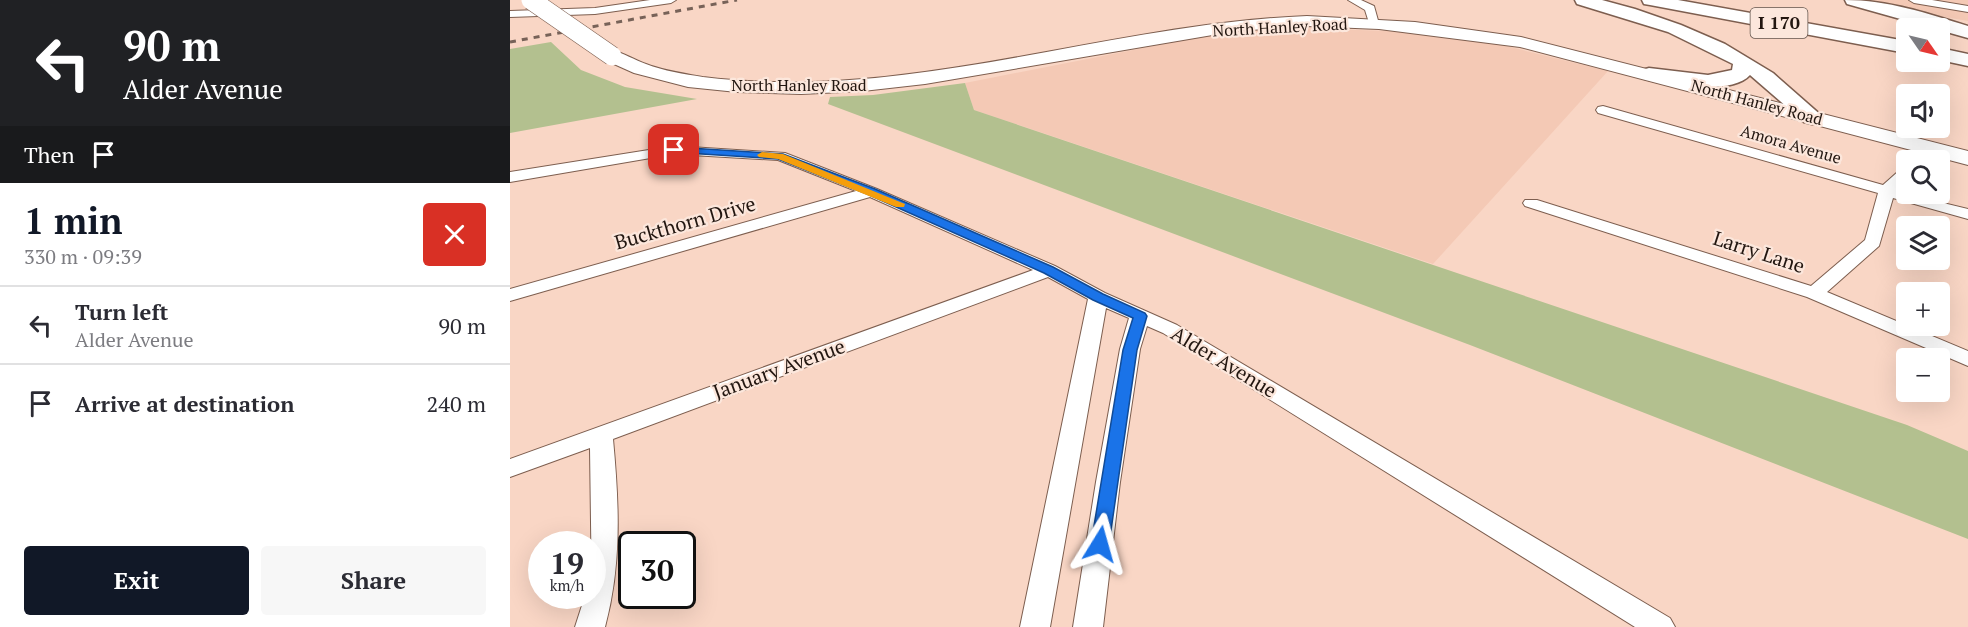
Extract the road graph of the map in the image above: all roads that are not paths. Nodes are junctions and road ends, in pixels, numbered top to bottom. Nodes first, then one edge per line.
1 (531, 0) edge
2 (671, 0) edge
3 (1353, 0) edge
4 (1583, 0) edge
5 (1650, 0) edge
6 (1721, 0) edge
7 (1853, 0) edge
8 (1914, 0) edge
9 (1968, 9) edge
10 (510, 14) edge
11 (1374, 24) junction
12 (1968, 32) edge
13 (1896, 33) edge
14 (1950, 44) edge
15 (1896, 45) edge
16 (1968, 47) edge
17 (1950, 56) edge
18 (1968, 60) edge
19 (1744, 62) junction
20 (1649, 75) junction
21 (1603, 110) dead end
22 (1812, 117) junction
23 (1916, 150) edge
24 (1950, 157) edge
25 (1968, 158) edge
26 (510, 177) edge
27 (1896, 181) edge
28 (1887, 189) junction
29 (871, 192) junction
30 (1531, 203) dead end
31 (1968, 214) edge
32 (1049, 270) junction
33 (1814, 293) junction
34 (510, 295) edge
35 (1098, 297) junction
36 (1140, 316) junction
37 (1968, 359) edge
38 (601, 435) junction
39 (510, 468) edge
40 (590, 627) edge
41 (1035, 627) edge
42 (1089, 627) edge
43 (1660, 627) edge

1 - 11 main road, North Hanley Road, bridge
2 - 10 street
3 - 11 street
4 - 19 highway
5 - 15 highway, I 170
6 - 13 highway, I 170
7 - 12 highway
8 - 9 street
11 - 20 main road, North Hanley Road
14 - 16 highway
17 - 18 highway
19 - 20 highway
19 - 22 highway
20 - 22 main road, North Hanley Road
21 - 28 street, Amora Avenue
22 - 23 main road, North Hanley Road
24 - 25 main road, North Hanley Road
26 - 29 street, Alder Avenue
27 - 28 street
28 - 31 street, Amora Avenue
28 - 33 street
29 - 32 street, Alder Avenue
29 - 34 street, Buckthorn Drive
30 - 33 street, Larry Lane
32 - 35 street, Alder Avenue
32 - 38 street, January Avenue
33 - 37 street, Larry Lane
35 - 36 street, Alder Avenue
35 - 41 street
36 - 42 street
36 - 43 street, Alder Avenue
38 - 39 street, January Avenue
38 - 40 street

